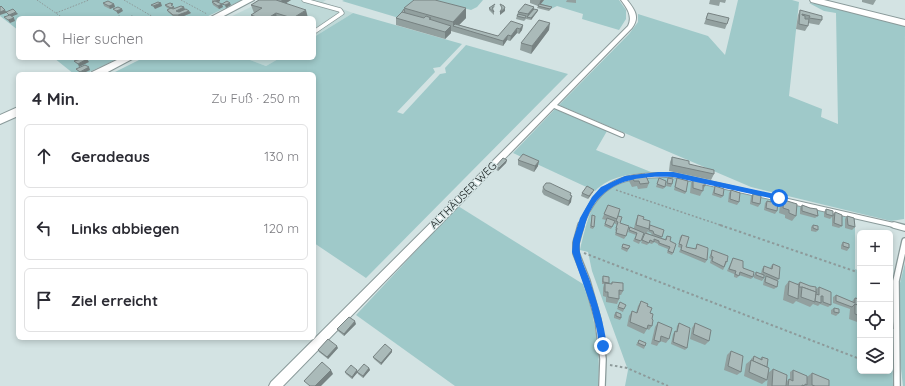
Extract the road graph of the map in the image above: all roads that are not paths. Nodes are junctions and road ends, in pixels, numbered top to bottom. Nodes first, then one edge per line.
1 (250, 0) edge
2 (304, 0) edge
3 (624, 0) edge
4 (814, 0) edge
5 (217, 16) edge
6 (905, 23) edge
7 (316, 31) edge
8 (125, 60) edge
9 (100, 72) edge
10 (552, 105) junction
11 (16, 112) edge
12 (4, 118) edge
13 (622, 135) dead end
14 (905, 228) edge
15 (905, 241) edge
16 (275, 386) edge
17 (602, 386) edge
18 (897, 386) edge

1 - 5 street
2 - 7 lane
3 - 10 street, ALTHÄUSER WEG
4 - 6 street
8 - 9 street
10 - 13 lane
10 - 16 street, ALTHÄUSER WEG
11 - 12 street
14 - 17 lane
15 - 18 lane

